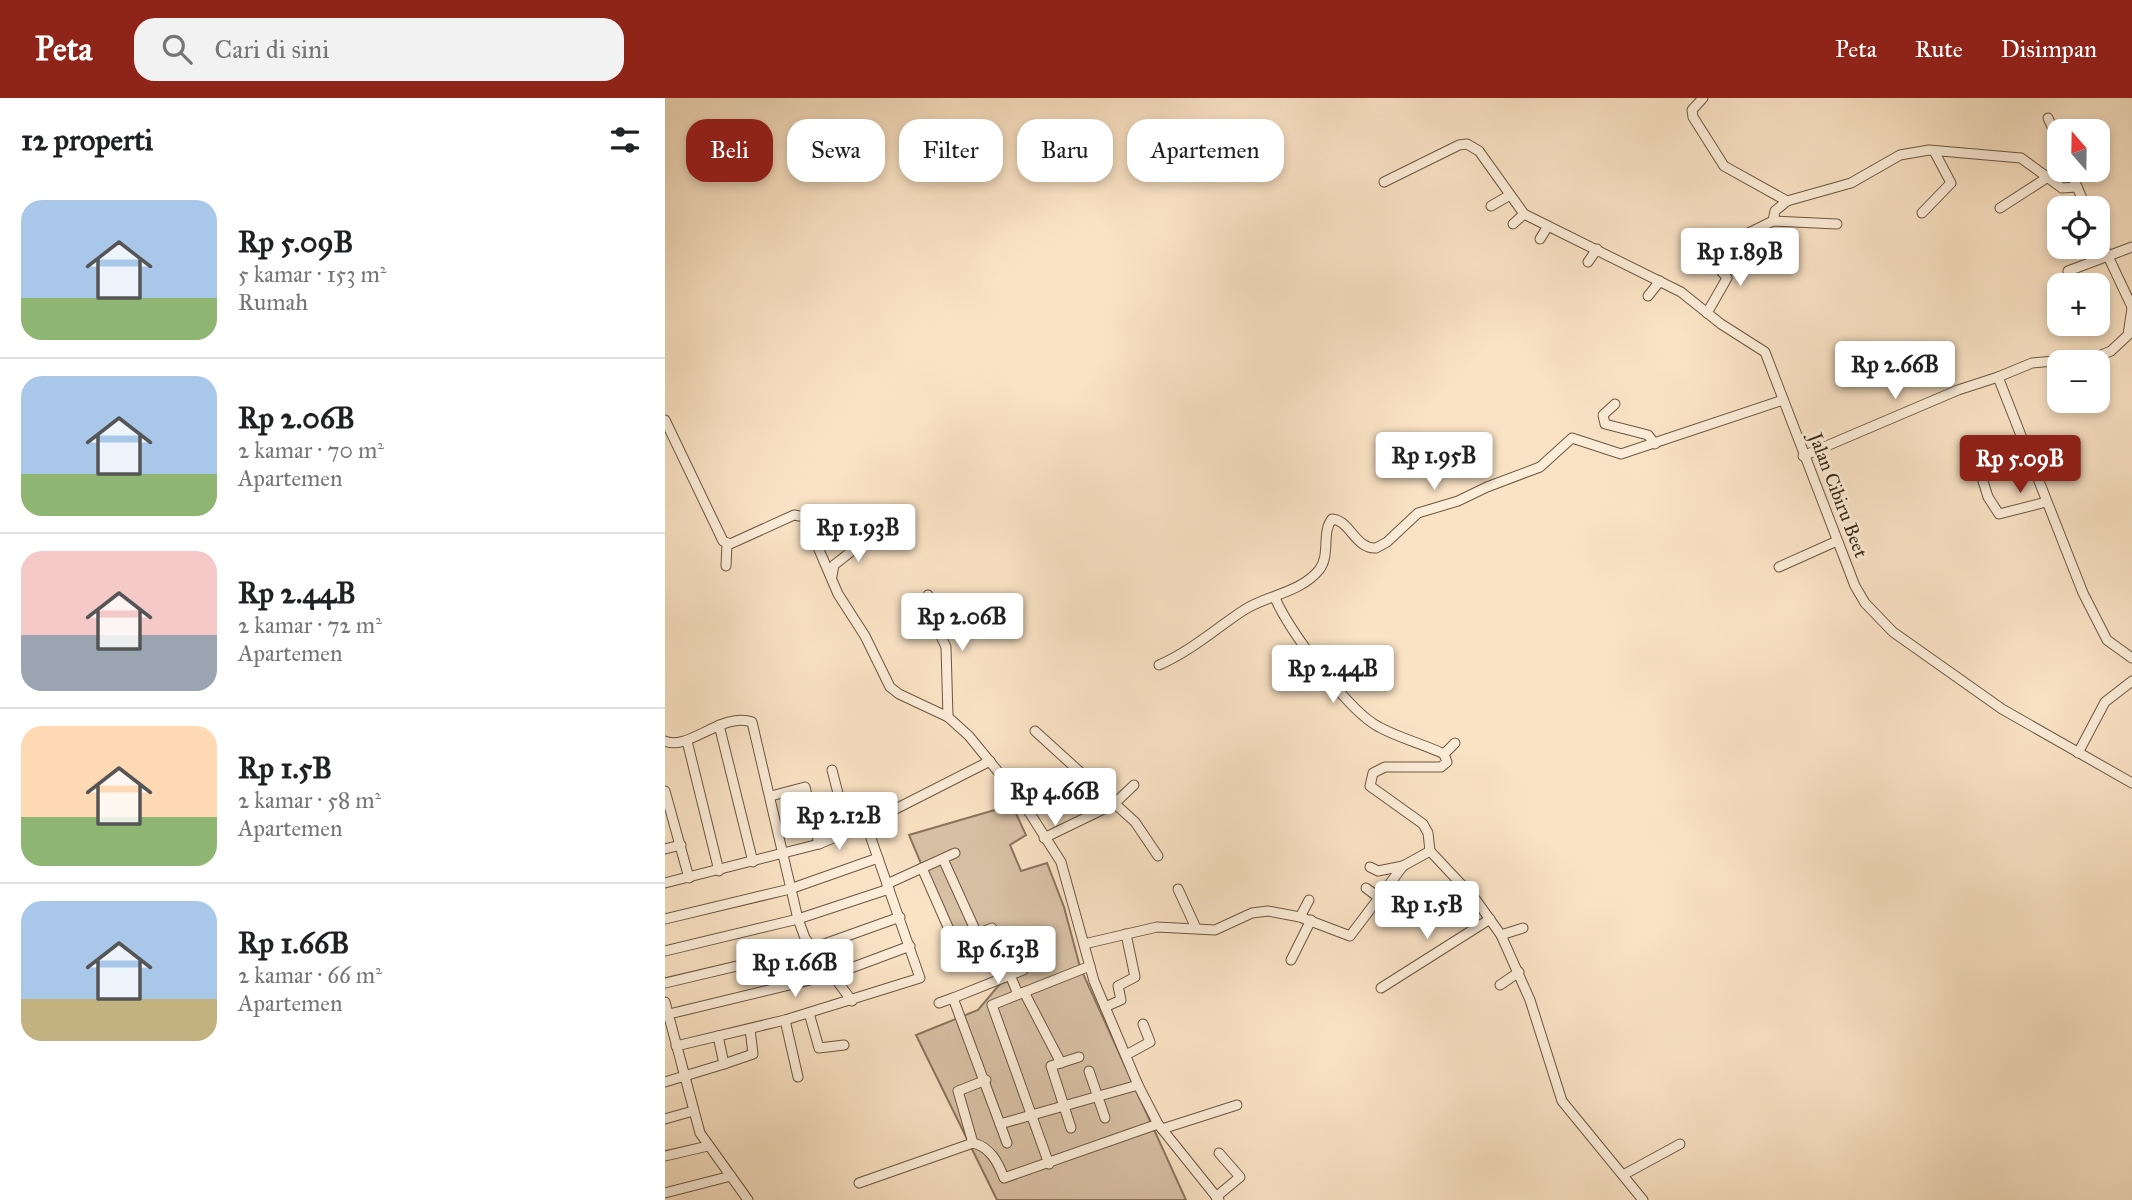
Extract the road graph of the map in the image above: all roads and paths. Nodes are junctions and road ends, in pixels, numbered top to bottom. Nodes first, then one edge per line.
1 (1703, 98) edge
2 (1934, 151) junction
3 (2047, 176) edge
4 (2047, 178) edge
5 (1384, 182) dead end
6 (2054, 182) edge
7 (2075, 182) edge
8 (2077, 187) junction
9 (1510, 194) junction
10 (2081, 196) edge
11 (1787, 201) junction
12 (1491, 206) dead end
13 (2000, 208) dead end
14 (1524, 214) junction
15 (1922, 214) dead end
16 (1773, 221) junction
17 (1513, 224) dead end
18 (1837, 224) dead end
19 (1548, 226) junction
20 (1540, 239) dead end
21 (2132, 247) edge
22 (1597, 249) junction
23 (2110, 255) edge
24 (2099, 259) edge
25 (2108, 259) edge
26 (1588, 262) dead end
27 (2068, 271) dead end
28 (1660, 281) junction
29 (1648, 296) dead end
30 (2132, 308) edge
31 (1707, 313) junction
32 (1998, 377) junction
33 (1783, 400) junction
34 (1615, 404) dead end
35 (665, 420) edge
36 (1655, 444) junction
37 (1803, 456) junction
38 (1976, 459) dead end
39 (2046, 502) junction
40 (866, 540) dead end
41 (1836, 541) junction
42 (727, 544) junction
43 (726, 566) dead end
44 (1779, 567) dead end
45 (832, 578) junction
46 (928, 595) dead end
47 (1276, 598) junction
48 (2132, 658) edge
49 (1342, 659) dead end
50 (1159, 665) dead end
51 (1322, 670) junction
52 (2132, 681) edge
53 (948, 716) junction
54 (719, 725) junction
55 (1035, 731) dead end
56 (665, 741) edge
57 (687, 741) junction
58 (1455, 743) dead end
59 (2078, 752) junction
60 (1444, 754) junction
61 (990, 761) junction
62 (832, 769) dead end
63 (2132, 783) edge
64 (1134, 785) dead end
65 (665, 791) edge
66 (771, 796) junction
67 (1114, 804) junction
68 (669, 817) edge
69 (866, 824) junction
70 (848, 832) junction
71 (1044, 838) junction
72 (681, 845) junction
73 (819, 845) junction
74 (665, 849) edge
75 (1430, 851) junction
76 (955, 853) dead end
77 (784, 856) junction
78 (1159, 856) dead end
79 (878, 858) junction
80 (943, 859) junction
81 (753, 863) junction
82 (1403, 866) junction
83 (1370, 867) dead end
84 (922, 868) junction
85 (719, 871) junction
86 (689, 878) junction
87 (665, 883) edge
88 (888, 887) junction
89 (1366, 888) dead end
90 (790, 889) junction
91 (1178, 889) dead end
92 (1452, 896) dead end
93 (1378, 897) junction
94 (1310, 900) dead end
95 (1476, 900) junction
96 (900, 917) junction
97 (1300, 917) junction
98 (665, 919) edge
99 (798, 919) junction
100 (1490, 919) junction
101 (1311, 920) junction
102 (1196, 928) junction
103 (1524, 928) dead end
104 (977, 934) junction
105 (1126, 934) junction
106 (1501, 935) junction
107 (1084, 944) junction
108 (910, 946) junction
109 (813, 948) junction
110 (665, 951) edge
111 (1291, 960) dead end
112 (1090, 966) junction
113 (1023, 970) dead end
114 (1519, 972) junction
115 (835, 974) junction
116 (1011, 974) junction
117 (665, 983) edge
118 (1500, 985) dead end
119 (1381, 988) dead end
120 (1021, 993) junction
121 (953, 998) junction
122 (852, 1001) junction
123 (665, 1002) edge
124 (939, 1003) dead end
125 (1105, 1007) junction
126 (809, 1013) junction
127 (669, 1014) junction
128 (785, 1020) junction
129 (1143, 1024) dead end
130 (750, 1029) junction
131 (718, 1036) junction
132 (844, 1045) dead end
133 (676, 1046) junction
134 (1126, 1055) junction
135 (1079, 1057) dead end
136 (1061, 1063) junction
137 (724, 1064) junction
138 (1089, 1071) dead end
139 (684, 1076) junction
140 (798, 1077) dead end
141 (986, 1080) junction
142 (665, 1082) edge
143 (1138, 1085) junction
144 (1097, 1096) junction
145 (1065, 1105) junction
146 (1237, 1105) dead end
147 (694, 1111) junction
148 (1031, 1114) junction
149 (1105, 1118) dead end
150 (665, 1119) edge
151 (1000, 1124) junction
152 (1160, 1126) junction
153 (1071, 1128) dead end
154 (973, 1143) junction
155 (1007, 1143) dead end
156 (1680, 1144) dead end
157 (708, 1146) junction
158 (1219, 1153) dead end
159 (665, 1156) edge
160 (1049, 1164) junction
161 (1623, 1175) junction
162 (730, 1176) junction
163 (859, 1183) dead end
164 (665, 1193) edge
165 (1217, 1198) edge
166 (748, 1200) edge
167 (1643, 1200) edge

1 - 11 street
2 - 3 street
2 - 11 street
2 - 15 street
4 - 13 street
5 - 9 street, Jalan Cibiru Beet
6 - 8 street
7 - 8 street
8 - 10 street
9 - 12 street
9 - 14 street, Jalan Cibiru Beet
11 - 16 street
14 - 17 street
14 - 19 street, Jalan Cibiru Beet
16 - 18 street
16 - 31 street
19 - 20 street
19 - 22 street, Jalan Cibiru Beet
21 - 23 street
22 - 26 street
22 - 28 street, Jalan Cibiru Beet
24 - 27 street
25 - 30 street
28 - 29 street
28 - 31 street, Jalan Cibiru Beet
30 - 32 street
31 - 33 street, Jalan Cibiru Beet
32 - 37 street
32 - 39 street
33 - 36 street
33 - 37 street, Jalan Cibiru Beet
34 - 36 street
35 - 42 street
36 - 47 street
37 - 41 street, Jalan Cibiru Beet
38 - 39 street
39 - 48 street
40 - 45 street
41 - 44 street
41 - 59 street, Jalan Cibiru Beet
42 - 43 street
42 - 45 street
45 - 53 street
46 - 53 street
47 - 50 street
47 - 51 street
49 - 51 street
51 - 60 street
52 - 59 street
53 - 61 street
54 - 57 street
54 - 66 street
54 - 81 street
55 - 67 street
56 - 57 street
57 - 85 street
58 - 60 street
59 - 63 street, Jalan Cibiru Beet
60 - 75 street
61 - 69 street
61 - 71 street
62 - 70 street
64 - 67 street
65 - 68 street
66 - 73 street
66 - 77 street
67 - 71 street
67 - 78 street
68 - 72 street
69 - 70 street
69 - 79 street
70 - 73 street
71 - 107 street
72 - 74 street
72 - 86 street
73 - 77 street
75 - 82 street
75 - 95 street
76 - 80 street
77 - 81 street
77 - 90 street
79 - 88 street
79 - 90 street
80 - 84 street
80 - 104 street
81 - 85 street
82 - 83 street
82 - 93 street
84 - 88 street
84 - 104 street
85 - 86 street
86 - 87 street
88 - 96 street
88 - 99 street
89 - 93 street
90 - 98 street
90 - 99 street
91 - 102 street
92 - 95 street
93 - 101 street
94 - 97 street
95 - 100 street
96 - 108 street
96 - 109 street
97 - 101 street
97 - 102 street
99 - 109 street
99 - 110 street
100 - 106 street
100 - 119 street
101 - 111 street
102 - 105 street
103 - 106 street
104 - 116 street
105 - 107 street
105 - 125 street
106 - 114 street
107 - 112 street
108 - 115 street
108 - 122 street
109 - 115 street
109 - 117 street
112 - 120 street
112 - 125 street
113 - 116 street
114 - 118 street
114 - 161 street
115 - 122 street
115 - 127 street
116 - 120 street
116 - 121 street
120 - 136 street
120 - 148 street
121 - 124 street
121 - 141 street
122 - 126 street
123 - 127 street
125 - 134 street
126 - 128 street
126 - 132 street
127 - 133 street
128 - 130 street
128 - 140 street
129 - 134 street
130 - 131 street
130 - 137 street
131 - 133 street
131 - 137 street
133 - 139 street
134 - 143 street
135 - 136 street
136 - 145 street
137 - 139 street
138 - 144 street
139 - 142 street
139 - 147 street
141 - 151 street
141 - 154 street
143 - 144 street
143 - 152 street
144 - 145 street
144 - 149 street
145 - 148 street
145 - 153 street
146 - 152 street
147 - 150 street
147 - 157 street
148 - 151 street
148 - 160 street
151 - 155 street
152 - 160 street
152 - 165 street
154 - 160 street
154 - 163 street
156 - 161 street
157 - 159 street
157 - 162 street
158 - 165 street
161 - 167 street
162 - 164 street
162 - 166 street

